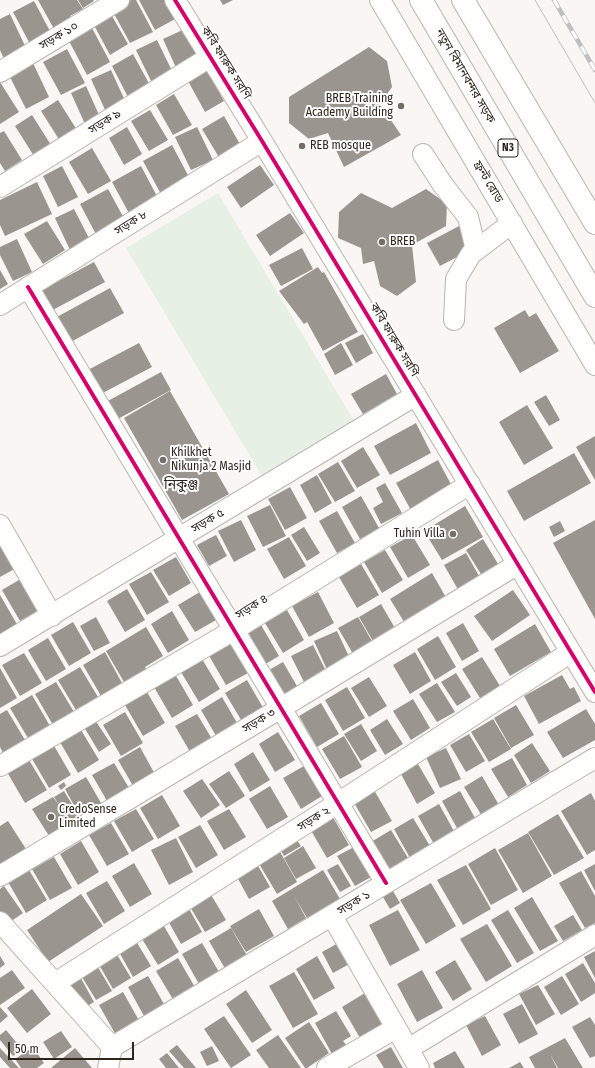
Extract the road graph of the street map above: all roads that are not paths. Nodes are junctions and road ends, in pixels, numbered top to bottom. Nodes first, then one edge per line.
1 (119, 0) edge
2 (175, 0) edge
3 (380, 0) edge
4 (421, 0) edge
5 (463, 0) edge
6 (210, 57) junction
7 (0, 72) edge
8 (262, 141) junction
9 (423, 154) dead end
10 (0, 187) edge
11 (512, 223) junction
12 (595, 223) edge
13 (476, 250) junction
14 (28, 287) junction
15 (595, 296) edge
16 (0, 304) edge
17 (454, 320) dead end
18 (595, 365) edge
19 (416, 395) junction
20 (470, 484) junction
21 (0, 525) edge
22 (179, 539) junction
23 (518, 564) junction
24 (52, 616) junction
25 (234, 630) junction
26 (0, 646) edge
27 (571, 652) junction
28 (595, 692) edge
29 (281, 708) junction
30 (595, 758) edge
31 (0, 766) edge
32 (338, 803) junction
33 (0, 876) edge
34 (386, 884) junction
35 (332, 916) junction
36 (0, 922) edge
37 (595, 935) edge
38 (55, 984) junction
39 (396, 1028) junction
40 (112, 1048) junction
41 (408, 1049) junction
42 (108, 1068) edge
43 (327, 1068) edge
44 (419, 1068) edge

1 - 7 street, সড়ক ১০
2 - 6 street, কবি ফারুক সরণি
3 - 11 street, ফ্রন্ট রোড
4 - 15 highway, নতুন বিমানবন্দর সড়ক / N3
5 - 12 highway
6 - 8 street, কবি ফারুক সরণি
6 - 10 street, সড়ক ৯
8 - 14 street, সড়ক ৮
8 - 19 street, কবি ফারুক সরণি
9 - 13 street
11 - 13 street
11 - 18 street, ফ্রন্ট রোড
13 - 17 street
14 - 16 street, সড়ক ৮
14 - 22 street
19 - 20 street, কবি ফারুক সরণি
19 - 22 street, সড়ক ৫
20 - 23 street, কবি ফারুক সরণি
20 - 25 street, সড়ক ৪
21 - 24 street
22 - 24 street, সড়ক ৫
22 - 25 street
23 - 27 street, কবি ফারুক সরণি
23 - 29 street, সড়ক ৩
24 - 26 street, সড়ক ৫
25 - 29 street
25 - 31 street, সড়ক ৪
27 - 28 street, কবি ফারুক সরণি
27 - 32 street, সড়ক ২
29 - 32 street
29 - 33 street, সড়ক ৩
30 - 34 street, সড়ক ১
32 - 34 street
32 - 38 street, সড়ক ২
34 - 35 street, সড়ক ১
35 - 39 street
35 - 40 street, সড়ক ১
36 - 38 street
37 - 41 street
38 - 40 street
39 - 41 street
39 - 43 street
40 - 42 street
41 - 44 street

